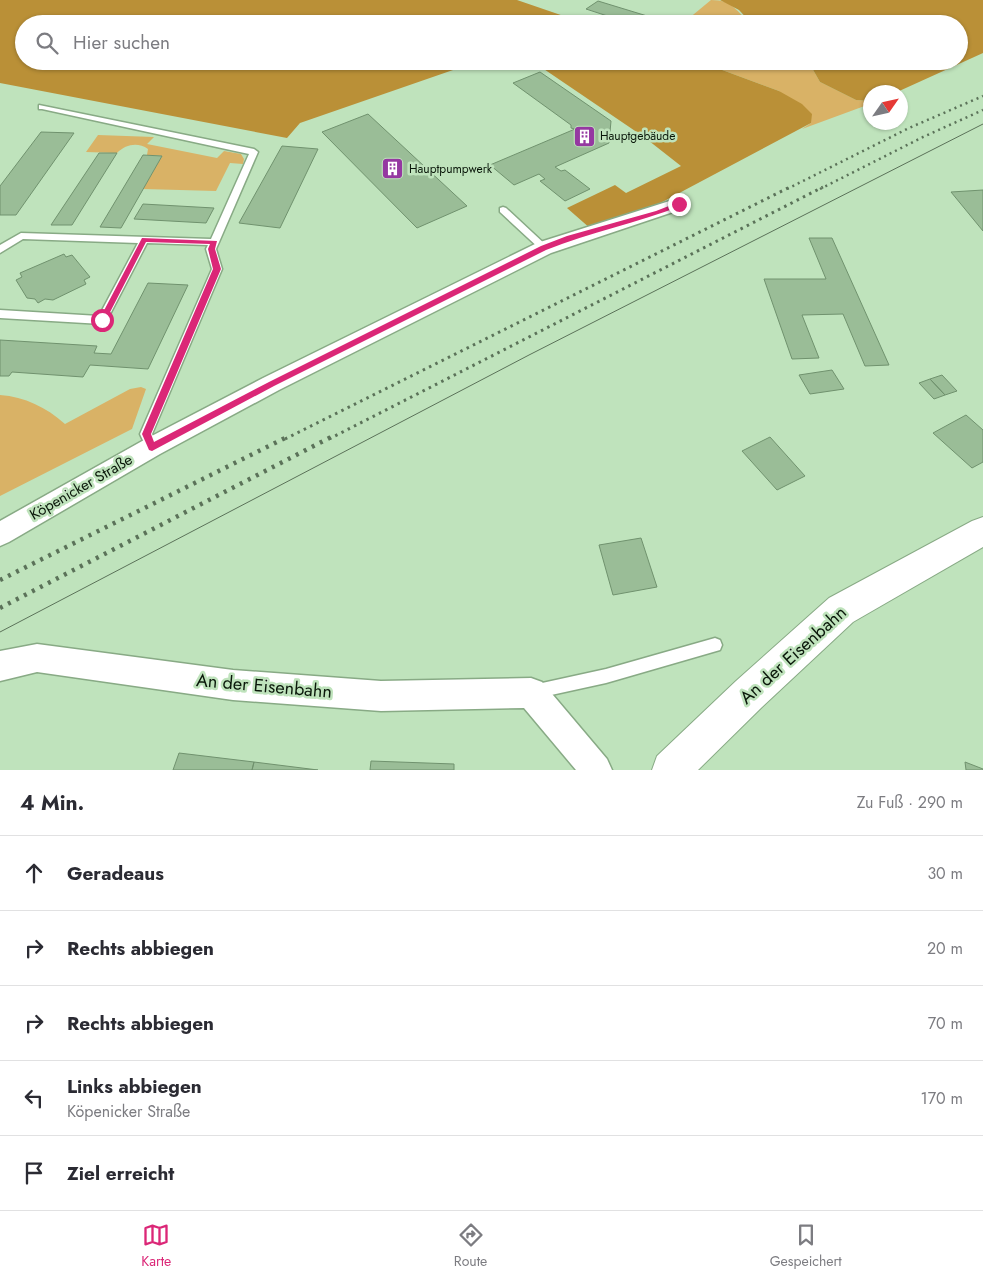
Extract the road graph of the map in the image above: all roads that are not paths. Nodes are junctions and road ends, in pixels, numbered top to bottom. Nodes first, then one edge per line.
1 (42, 107) dead end
2 (679, 204) dead end
3 (503, 210) dead end
4 (144, 240) junction
5 (214, 242) junction
6 (544, 248) junction
7 (0, 250) edge
8 (0, 314) edge
9 (152, 447) junction
10 (983, 531) edge
11 (0, 534) edge
12 (716, 646) dead end
13 (0, 666) edge
14 (531, 693) junction
15 (596, 770) edge
16 (671, 770) edge

1 - 5 lane
2 - 6 street, Köpenicker Straße
3 - 6 lane
4 - 5 lane
4 - 7 lane
4 - 8 lane
5 - 9 lane
6 - 9 street, Köpenicker Straße
9 - 11 street, Köpenicker Straße
10 - 16 main road, An der Eisenbahn
12 - 14 lane, An der Eisenbahn
13 - 14 street, An der Eisenbahn
14 - 15 street

